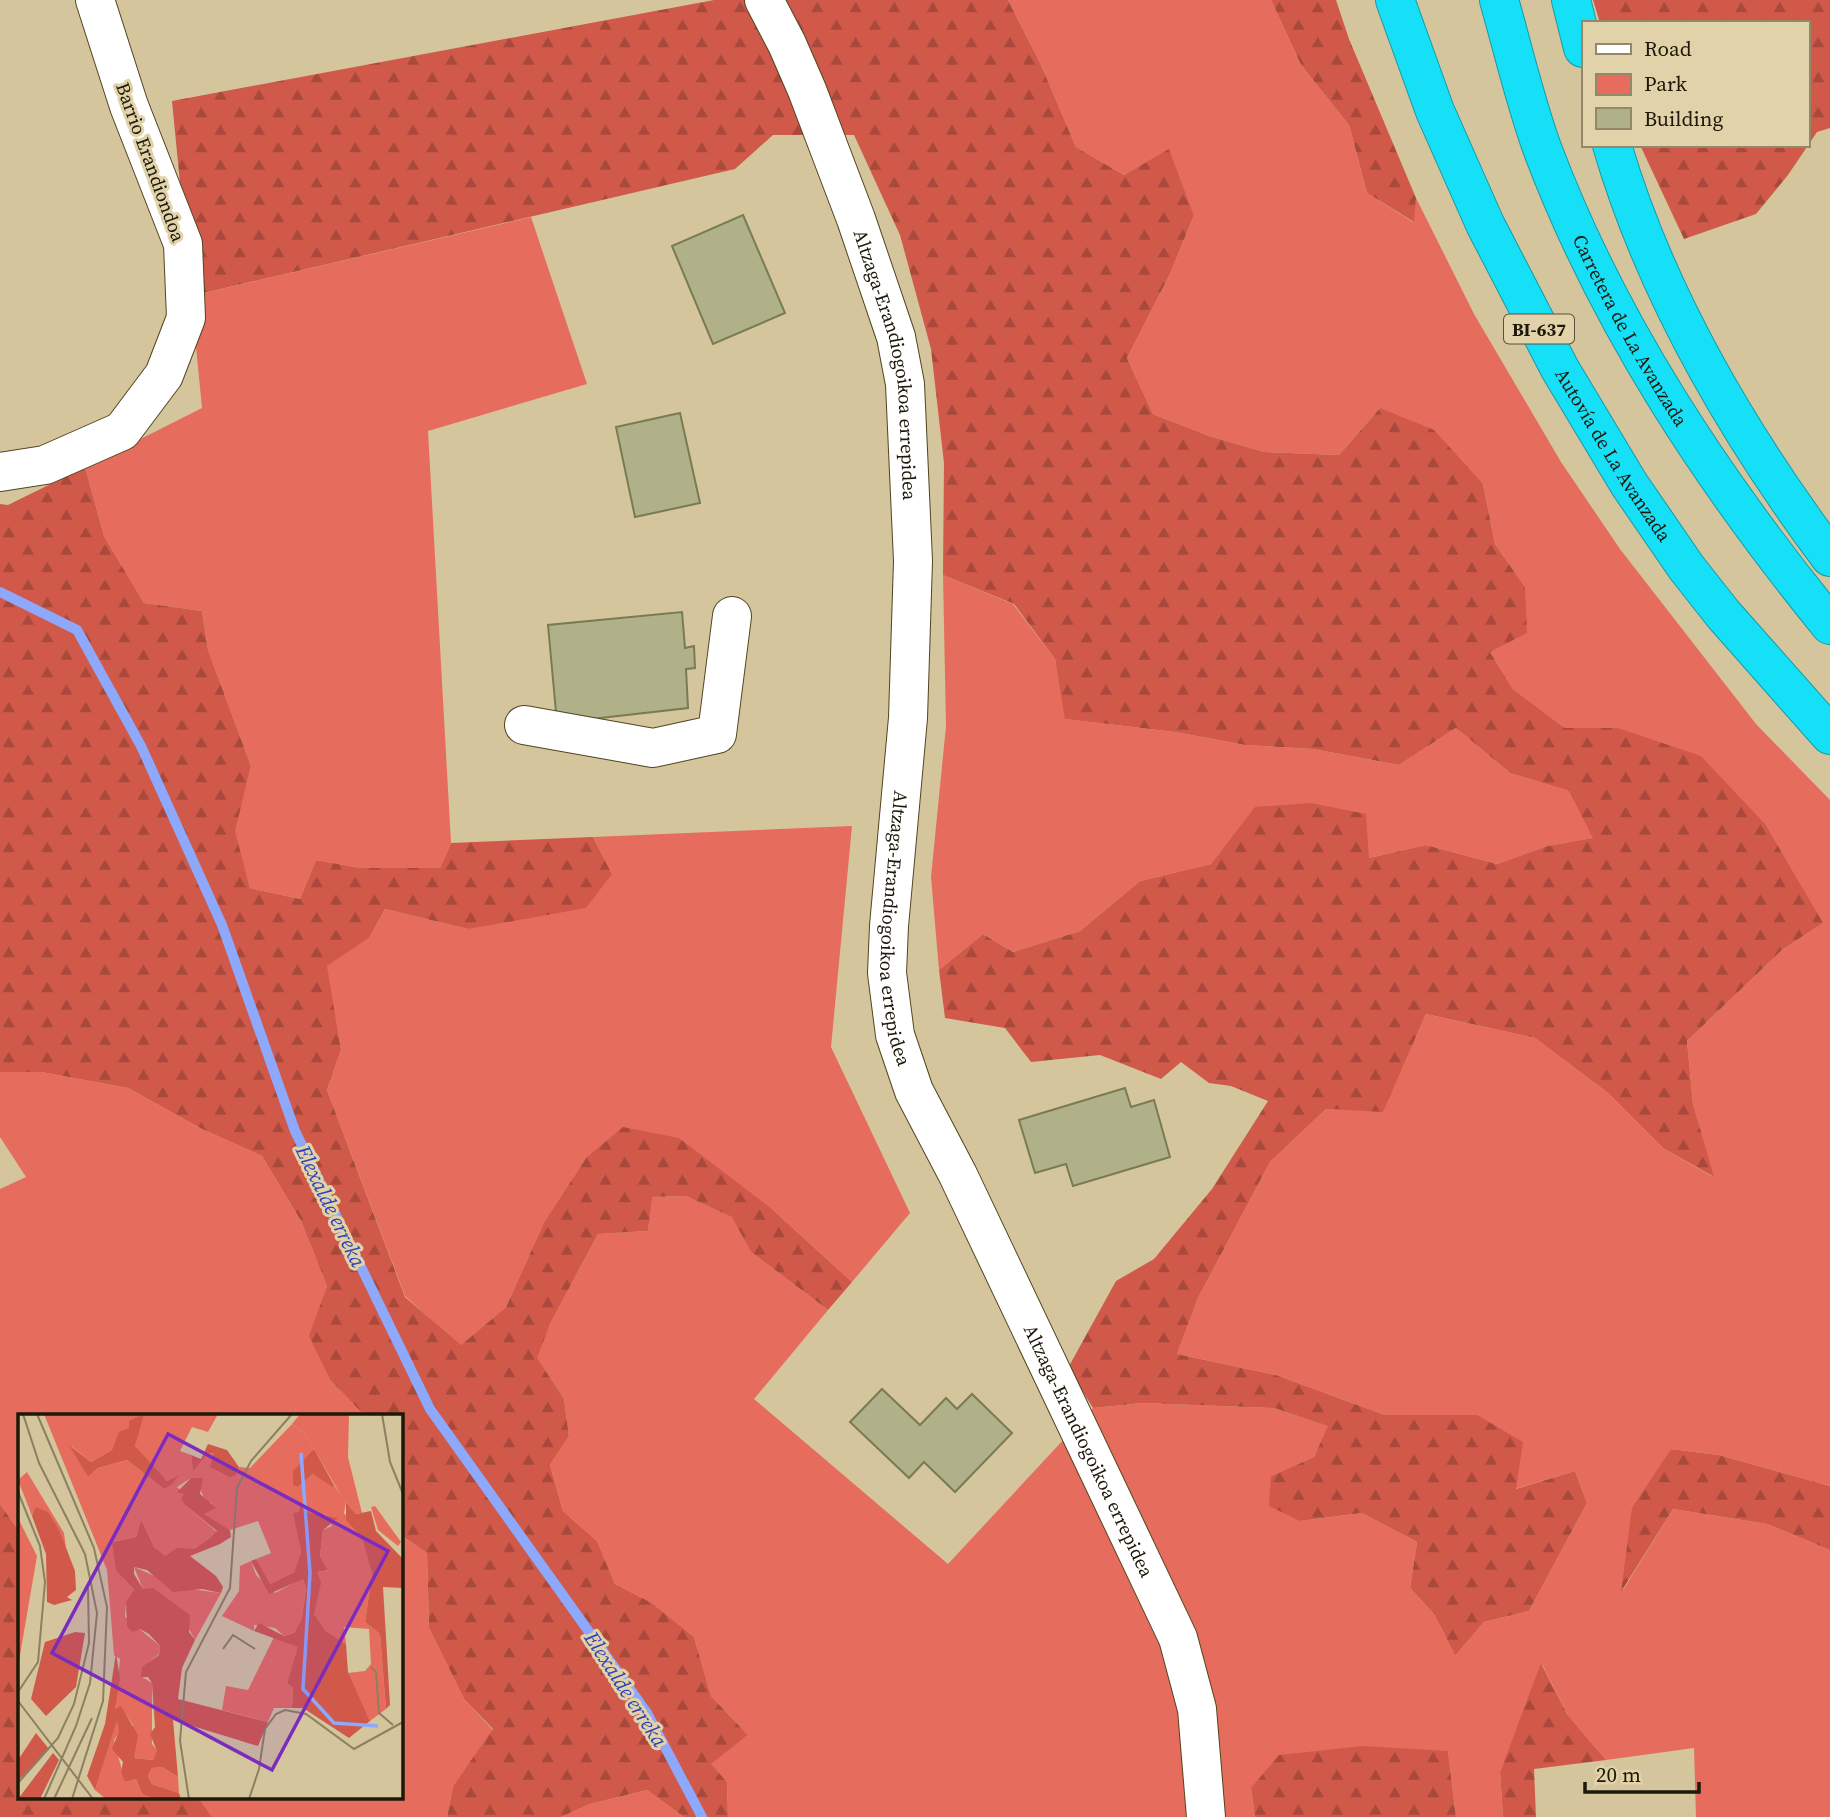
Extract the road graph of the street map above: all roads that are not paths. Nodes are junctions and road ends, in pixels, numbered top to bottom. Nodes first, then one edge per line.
1 (95, 0) edge
2 (764, 0) edge
3 (1499, 0) edge
4 (1571, 0) edge
5 (1399, 6) edge
6 (1582, 44) edge
7 (1613, 147) edge
8 (0, 472) edge
9 (1830, 557) edge
10 (732, 616) dead end
11 (1830, 625) edge
12 (524, 726) dead end
13 (1830, 735) edge
14 (1206, 1817) edge

1 - 8 street, Barrio Erandiondoa
2 - 14 street, Altzaga-Erandiogoikoa errepidea
3 - 11 highway, Carretera de La Avanzada
4 - 6 highway
5 - 13 highway, Autovía de La Avanzada / BI-637
7 - 9 highway
10 - 12 street

